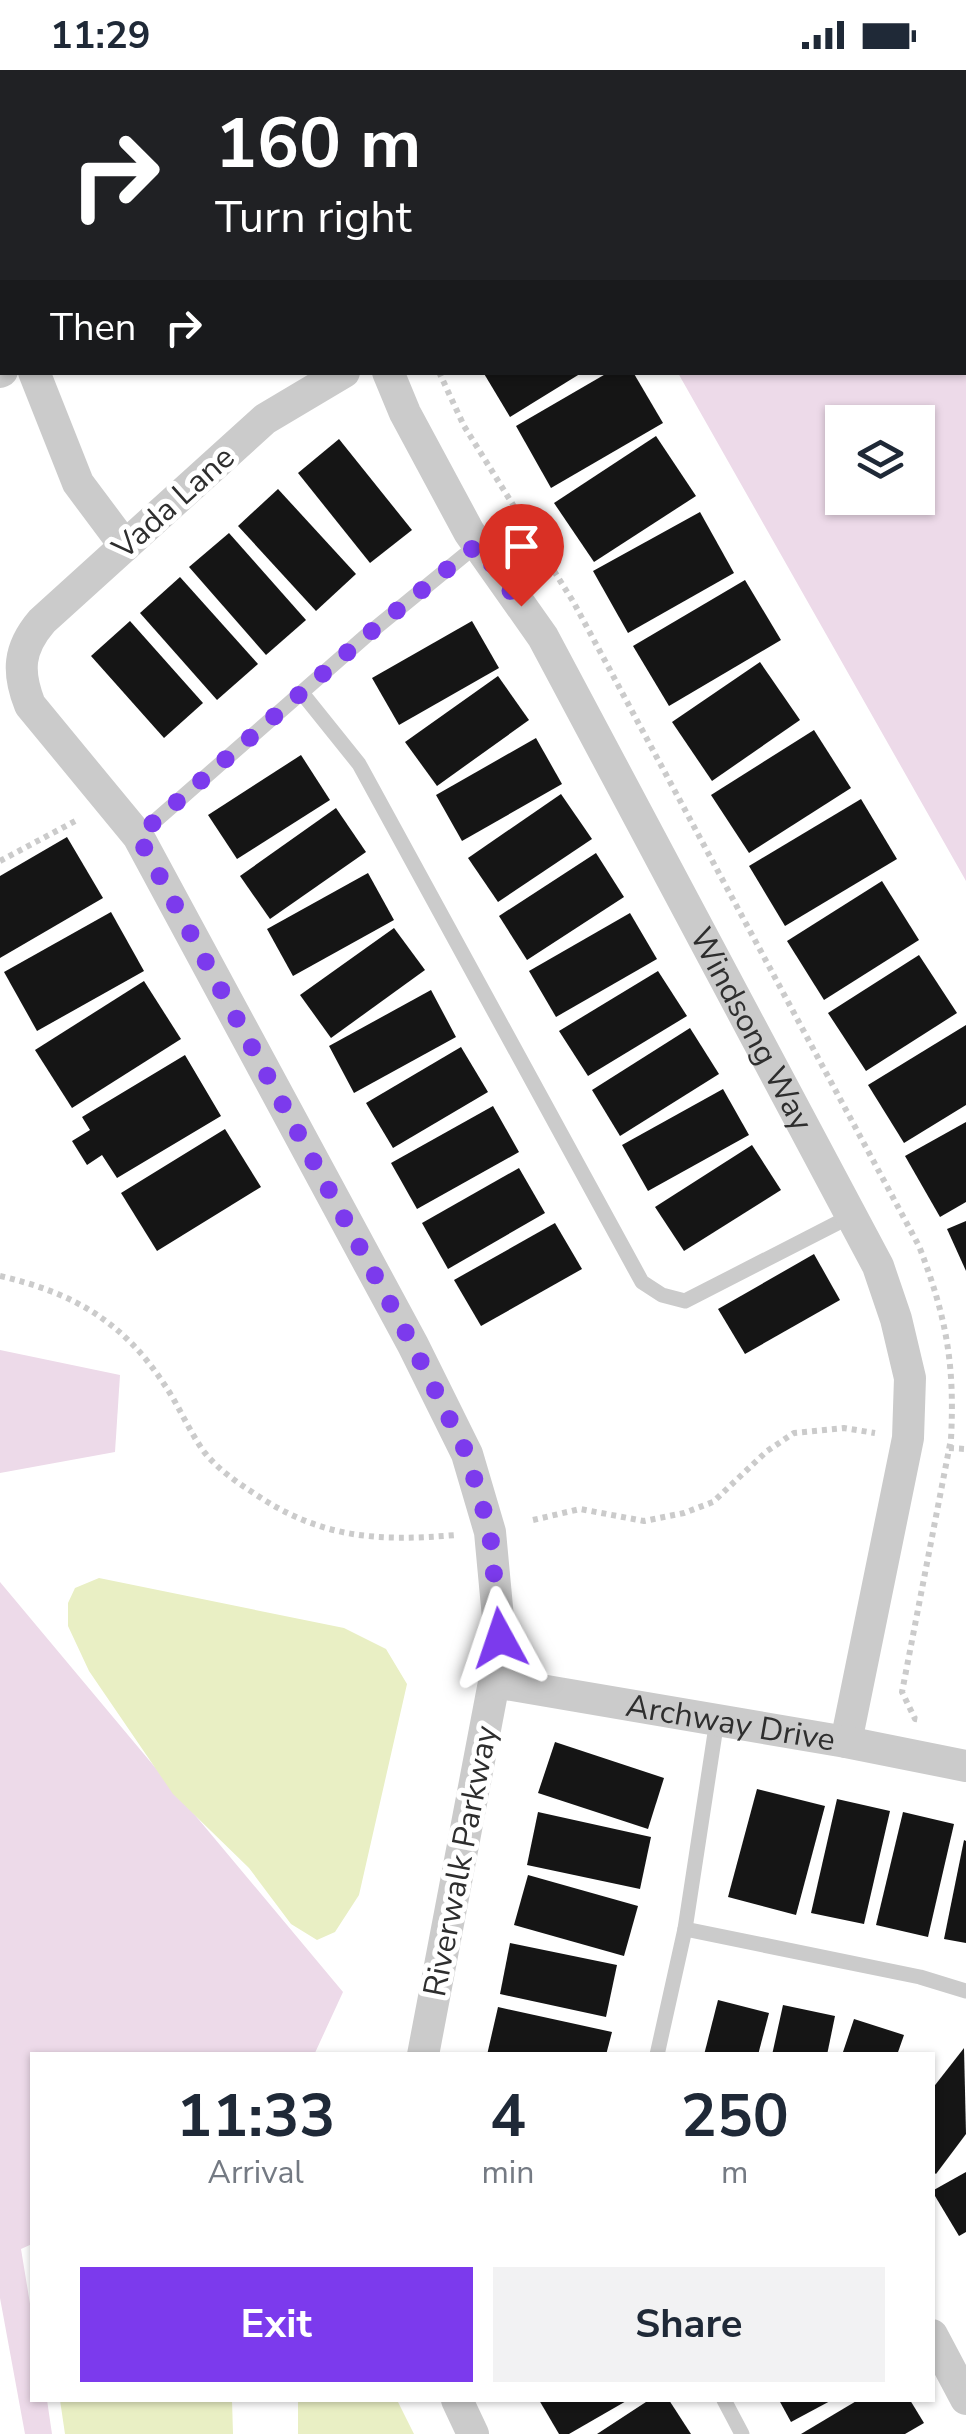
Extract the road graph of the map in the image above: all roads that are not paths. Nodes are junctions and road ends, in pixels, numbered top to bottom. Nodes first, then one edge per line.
1 (35, 375) edge
2 (339, 375) edge
3 (389, 375) edge
4 (478, 544) junction
5 (125, 546) junction
6 (21, 653) joint
7 (302, 693) junction
8 (138, 836) junction
9 (851, 1216) junction
10 (494, 1682) junction
11 (718, 1720) junction
12 (846, 1742) junction
13 (966, 1766) edge
14 (685, 1928) junction
15 (966, 1991) edge
16 (424, 2052) edge
17 (657, 2052) edge
18 (935, 2341) edge
19 (966, 2399) edge
20 (458, 2402) edge
21 (725, 2402) edge
22 (473, 2434) edge
23 (742, 2434) edge

1 - 5 street
2 - 5 street, Vada Lane
3 - 4 street, Windsong Way
4 - 7 lane
4 - 9 street, Windsong Way
5 - 6 street, Vada Lane
6 - 8 street, Riverwalk Parkway
7 - 8 lane
7 - 9 lane
8 - 10 street, Riverwalk Parkway
9 - 12 street, Windsong Way
10 - 11 street, Archway Drive
10 - 16 street, Riverwalk Parkway
11 - 12 street, Archway Drive
11 - 14 lane
12 - 13 street, Archway Drive
14 - 15 lane
14 - 17 lane
18 - 19 street
20 - 22 street
21 - 23 lane

